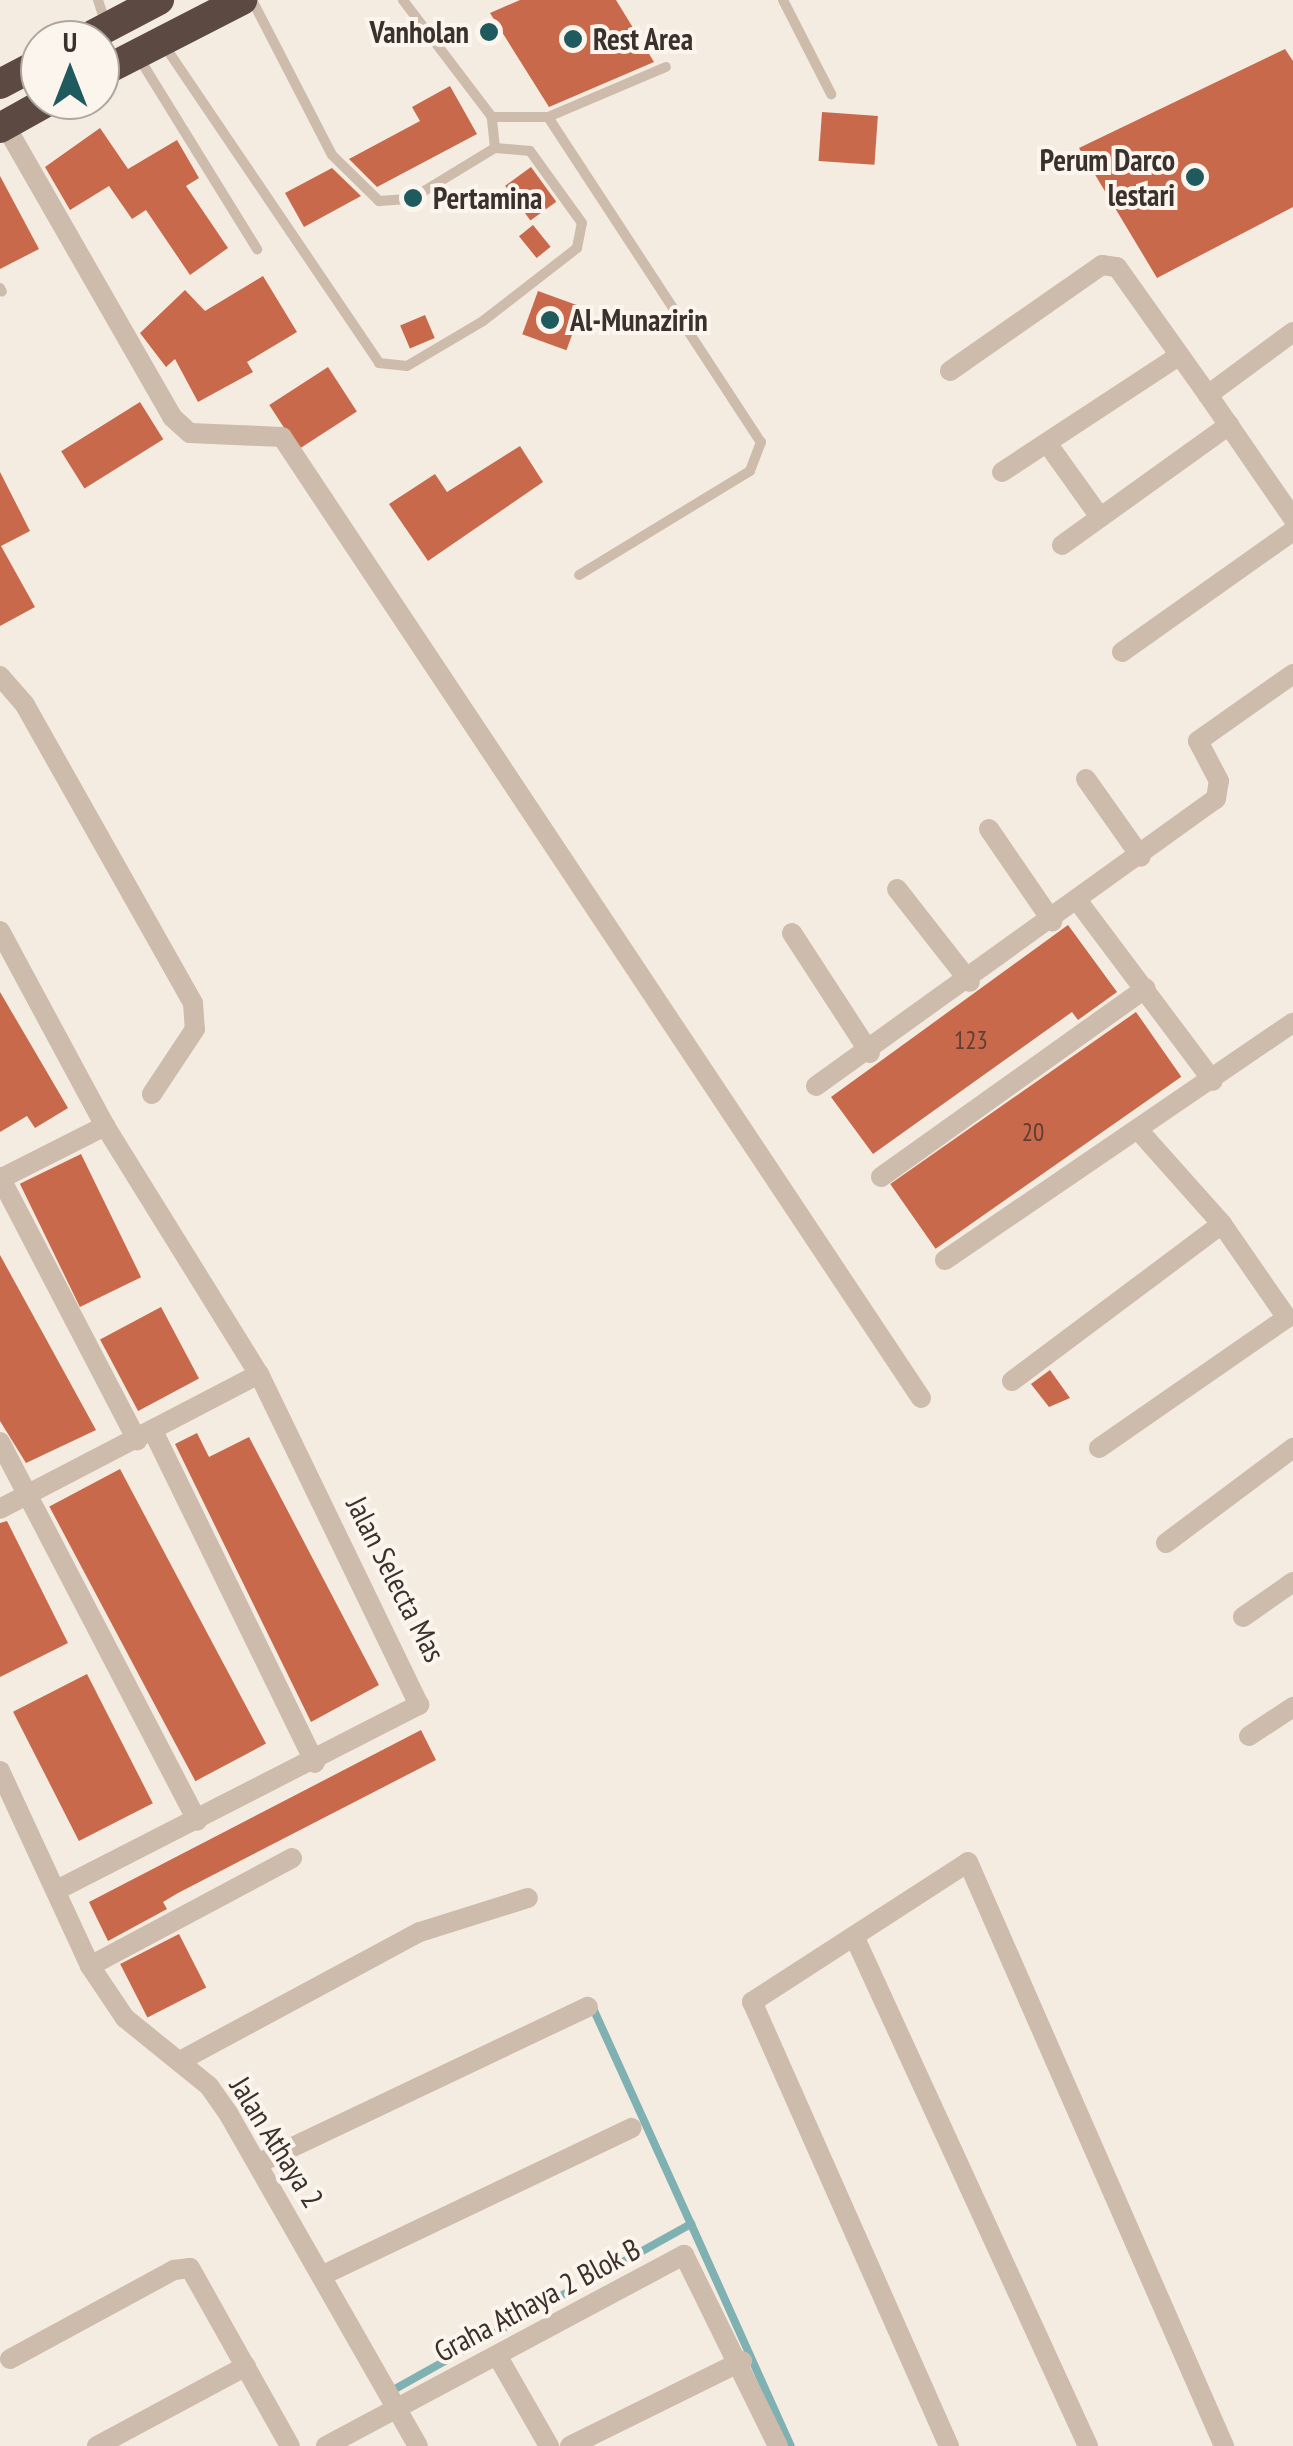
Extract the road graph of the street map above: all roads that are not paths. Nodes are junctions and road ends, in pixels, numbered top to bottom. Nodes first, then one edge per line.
1 (159, 0) edge
2 (242, 0) edge
3 (252, 0) edge
4 (402, 0) edge
5 (783, 0) edge
6 (102, 20) edge
7 (148, 46) junction
8 (120, 61) edge
9 (666, 67) dead end
10 (832, 94) dead end
11 (492, 116) junction
12 (548, 117) junction
13 (2, 126) edge
14 (494, 148) junction
15 (257, 249) dead end
16 (1293, 332) edge
17 (1177, 357) junction
18 (950, 371) dead end
19 (1208, 395) junction
20 (1229, 426) junction
21 (1047, 443) junction
22 (1002, 472) dead end
23 (1100, 518) junction
24 (1293, 518) edge
25 (1293, 530) edge
26 (1062, 545) dead end
27 (579, 575) dead end
28 (1122, 652) dead end
29 (1293, 674) edge
30 (0, 676) edge
31 (1086, 780) dead end
32 (989, 829) dead end
33 (1141, 857) junction
34 (896, 889) dead end
35 (1080, 904) junction
36 (1052, 921) junction
37 (0, 930) edge
38 (792, 933) dead end
39 (970, 982) junction
40 (1146, 988) junction
41 (1293, 1024) edge
42 (870, 1054) junction
43 (1213, 1081) junction
44 (816, 1086) dead end
45 (152, 1094) dead end
46 (105, 1126) junction
47 (1141, 1133) junction
48 (882, 1177) dead end
49 (0, 1178) edge
50 (1222, 1224) junction
51 (945, 1260) dead end
52 (1291, 1319) edge
53 (259, 1374) junction
54 (1012, 1380) dead end
55 (920, 1398) dead end
56 (146, 1436) junction
57 (0, 1442) edge
58 (1099, 1448) dead end
59 (1293, 1448) edge
60 (28, 1494) junction
61 (0, 1509) edge
62 (1166, 1543) dead end
63 (1293, 1582) edge
64 (1243, 1617) dead end
65 (1293, 1707) edge
66 (1250, 1736) dead end
67 (315, 1763) junction
68 (0, 1771) edge
69 (197, 1821) junction
70 (292, 1858) dead end
71 (57, 1890) junction
72 (528, 1898) dead end
73 (854, 1936) junction
74 (90, 1966) junction
75 (588, 2007) dead end
76 (180, 2061) junction
77 (631, 2128) dead end
78 (259, 2163) junction
79 (321, 2276) junction
80 (498, 2357) junction
81 (10, 2360) dead end
82 (742, 2362) junction
83 (246, 2366) junction
84 (397, 2408) junction
85 (97, 2446) edge
86 (290, 2446) edge
87 (326, 2446) edge
88 (418, 2446) edge
89 (548, 2446) edge
90 (570, 2446) edge
91 (778, 2446) edge
92 (949, 2446) edge
93 (1088, 2446) edge
94 (1224, 2446) edge

1 - 6 highway
2 - 7 highway
3 - 14 lane
4 - 11 lane
5 - 10 lane
7 - 8 highway
7 - 14 lane
7 - 15 lane
9 - 12 lane
11 - 12 lane
11 - 14 lane
12 - 27 lane
13 - 55 street
16 - 19 street
17 - 18 street
17 - 19 street
17 - 21 street
19 - 20 street
20 - 23 street
20 - 24 street
21 - 22 street
21 - 23 street
23 - 26 street
25 - 28 street
29 - 33 street
30 - 45 street
31 - 33 street
32 - 36 street
33 - 35 street
34 - 39 street
35 - 36 street
35 - 40 street
36 - 39 street
37 - 46 street, Jalan Selecta Mas
38 - 42 street
39 - 42 street
40 - 43 street
40 - 48 street
41 - 43 street
42 - 44 street
43 - 47 street
46 - 49 street
46 - 53 street, Jalan Selecta Mas
47 - 50 street
47 - 51 street
49 - 56 street
50 - 52 street
50 - 54 street
52 - 58 street
53 - 56 street
53 - 67 street, Jalan Selecta Mas
56 - 60 street
56 - 67 street
57 - 60 street
59 - 62 street
60 - 61 street
60 - 69 street
63 - 64 street
65 - 66 street
67 - 69 street, Jalan Selecta Mas
68 - 71 street, Jalan Athaya 2
69 - 71 street, Jalan Selecta Mas
70 - 74 street
71 - 74 street, Jalan Athaya 2
72 - 76 street
73 - 92 street
73 - 93 street
73 - 94 street
74 - 76 street, Jalan Athaya 2
75 - 78 street
76 - 78 street, Jalan Athaya 2
77 - 79 street
78 - 79 street, Jalan Athaya 2
79 - 84 street, Jalan Athaya 2
80 - 82 street, Graha Athaya 2 Blok B
80 - 84 street, Graha Athaya 2 Blok B
80 - 89 street
81 - 83 street
82 - 90 street
82 - 91 street
83 - 85 street
83 - 86 street
84 - 87 street, Graha Athaya 2 Blok B
84 - 88 street, Jalan Athaya 2

